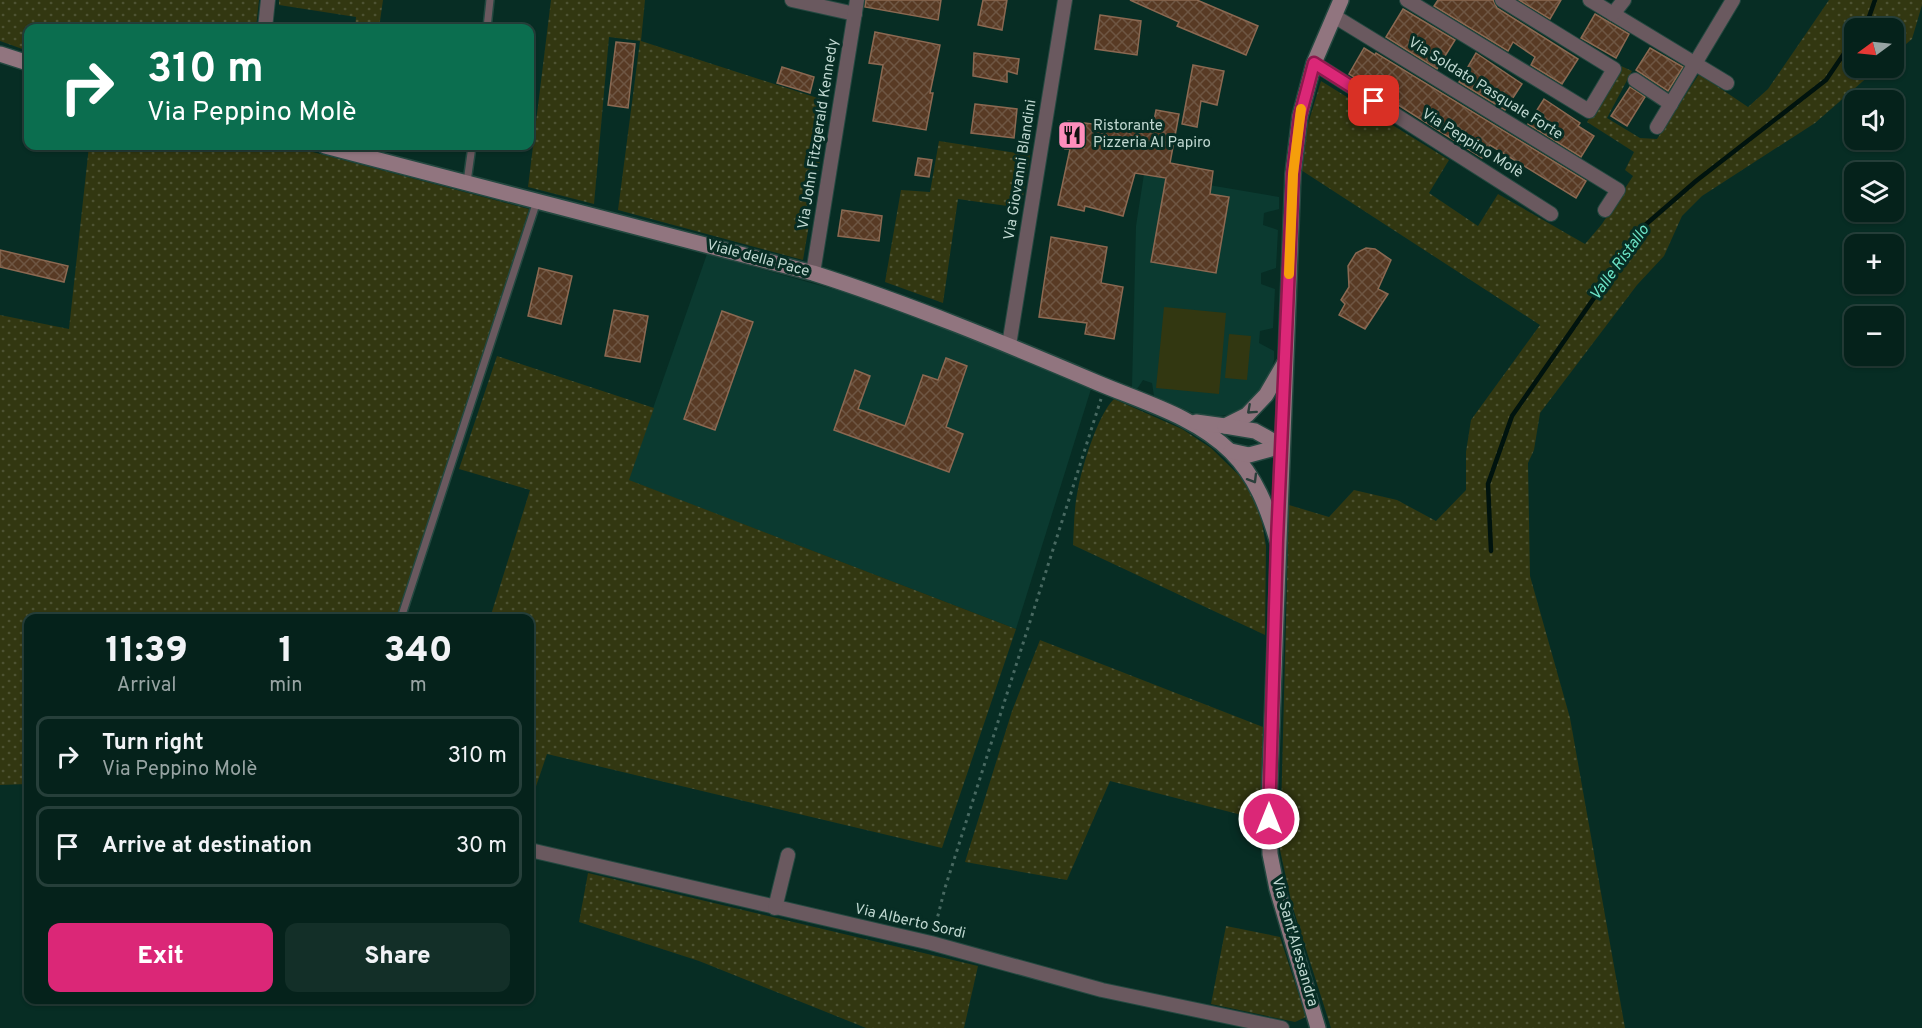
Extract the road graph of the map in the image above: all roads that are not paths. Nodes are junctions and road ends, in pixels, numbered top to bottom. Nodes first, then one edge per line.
1 (268, 0) edge
2 (490, 0) edge
3 (792, 0) edge
4 (1065, 0) edge
5 (1341, 0) edge
6 (1407, 0) edge
7 (1502, 0) edge
8 (1590, 0) edge
9 (1624, 0) edge
10 (1733, 0) edge
11 (856, 7) edge
12 (1613, 14) junction
13 (1334, 16) junction
14 (265, 24) edge
15 (487, 24) edge
16 (0, 54) edge
17 (24, 62) edge
18 (1314, 63) junction
19 (1696, 64) junction
20 (1635, 80) dead end
21 (1727, 83) dead end
22 (1671, 104) junction
23 (1657, 127) dead end
24 (341, 150) edge
25 (471, 150) edge
26 (467, 182) junction
27 (537, 201) junction
28 (1605, 210) dead end
29 (1551, 214) dead end
30 (813, 273) junction
31 (1009, 345) junction
32 (1285, 363) junction
33 (1176, 416) junction
34 (1226, 426) junction
35 (1282, 446) junction
36 (1230, 451) junction
37 (1277, 540) junction
38 (402, 614) edge
39 (534, 851) edge
40 (788, 855) dead end
41 (775, 908) junction
42 (1282, 1028) edge
43 (1318, 1028) edge

1 - 14 street
2 - 15 lane
3 - 11 street
4 - 31 street, Via Giovanni Blandini
5 - 13 street, Via Sant'Alessandra
6 - 7 street
8 - 12 street
9 - 12 street
10 - 19 street
11 - 30 street, Via John Fitzgerald Kennedy
12 - 19 street
13 - 18 street, Via Sant'Alessandra
13 - 28 street, Via Soldato Pasquale Forte
16 - 17 street
18 - 29 street, Via Peppino Molè
18 - 32 street, Via Sant'Alessandra
19 - 21 street
19 - 22 street
20 - 22 street
22 - 23 street
24 - 26 street, Viale della Pace
25 - 26 lane
26 - 27 street, Viale della Pace
27 - 30 street, Viale della Pace
27 - 38 lane
30 - 31 street, Viale della Pace
31 - 33 street, Viale della Pace
32 -> 34 street
32 - 35 street, Via Sant'Alessandra
33 - 34 street
33 - 36 street
34 - 35 street
35 - 36 street
35 - 37 street, Via Sant'Alessandra
36 -> 37 street
37 - 43 street, Via Sant'Alessandra
39 - 41 street, Via Alberto Sordi
40 - 41 street
41 - 42 street, Via Alberto Sordi

